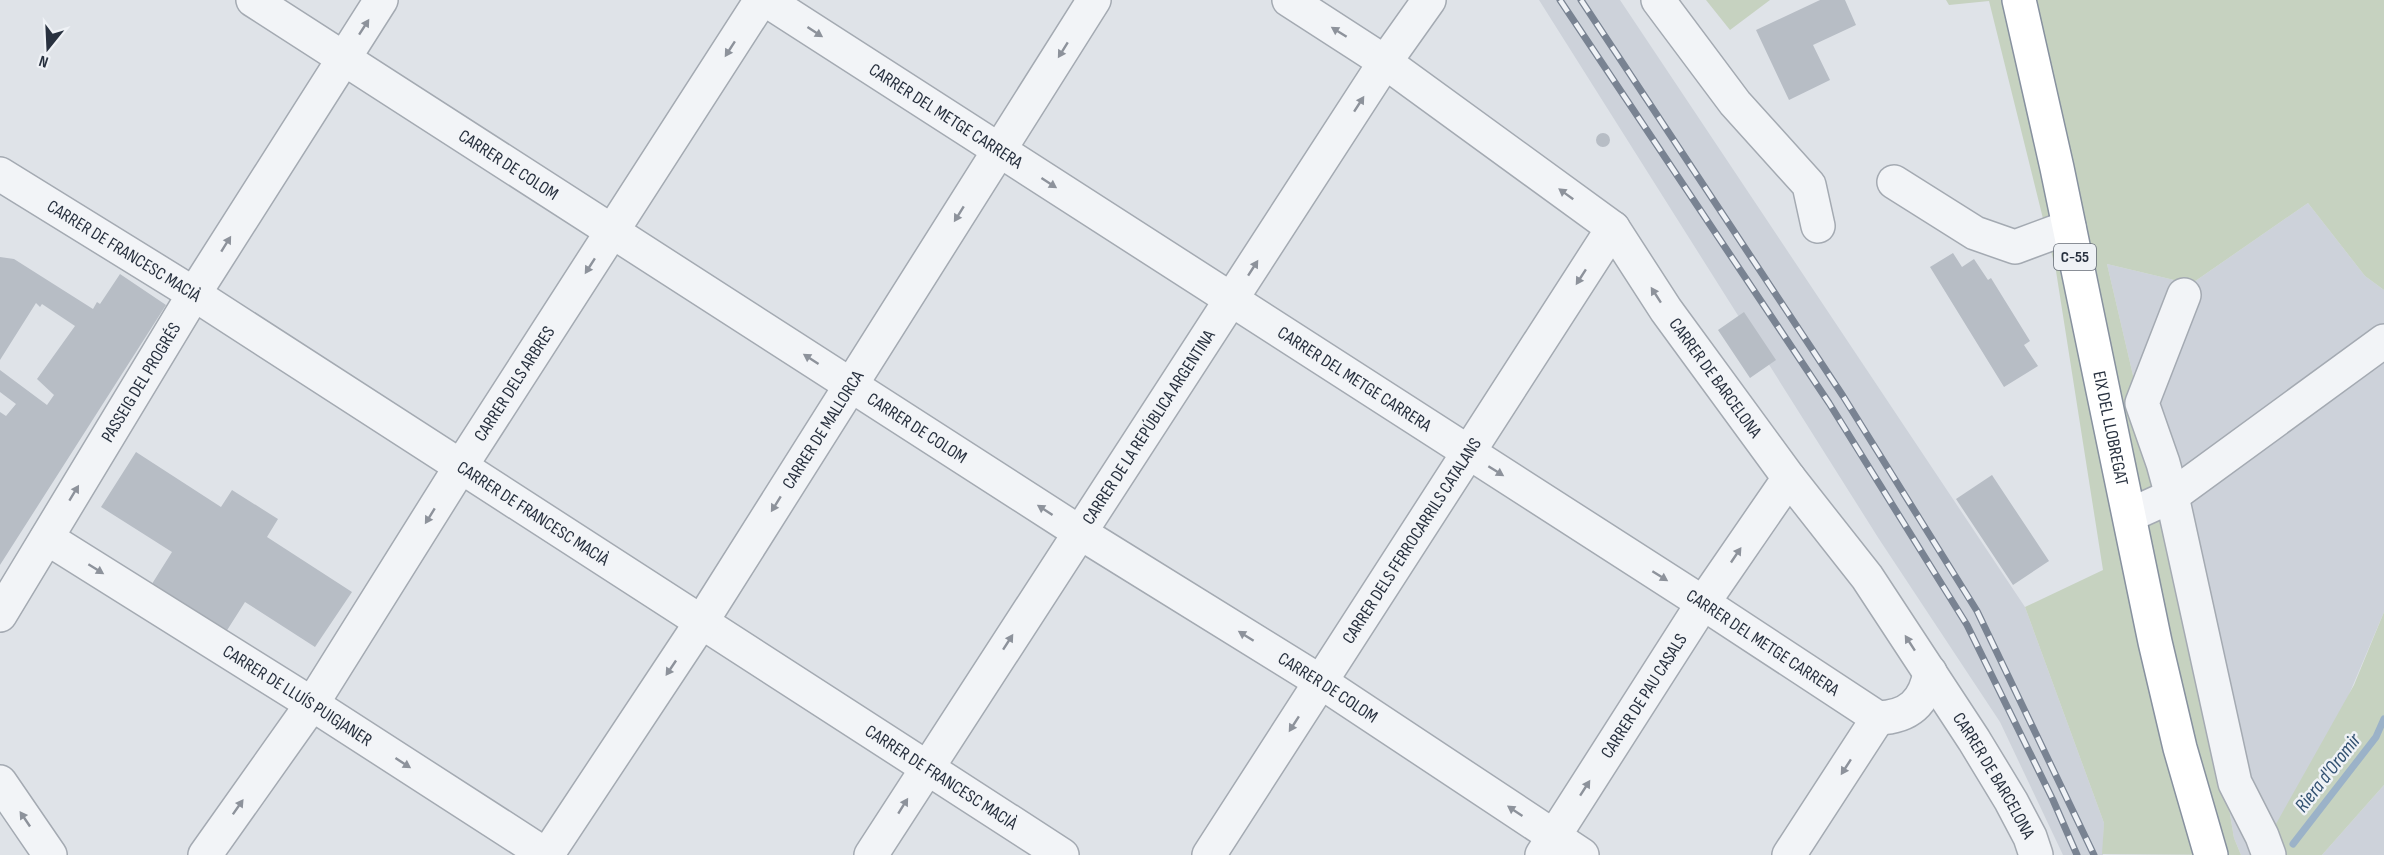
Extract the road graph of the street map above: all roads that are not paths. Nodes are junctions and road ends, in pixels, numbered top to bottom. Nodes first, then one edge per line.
1 (253, 0) edge
2 (381, 0) edge
3 (764, 0) edge
4 (1094, 0) edge
5 (1289, 0) edge
6 (1429, 0) edge
7 (1658, 0) edge
8 (2019, 0) edge
9 (344, 58) junction
10 (1386, 62) junction
11 (999, 151) junction
12 (0, 174) edge
13 (1894, 182) dead end
14 (1818, 226) dead end
15 (2069, 227) junction
16 (1613, 228) junction
17 (613, 231) junction
18 (194, 294) junction
19 (2184, 295) dead end
20 (1232, 301) junction
21 (2384, 341) edge
22 (852, 385) junction
23 (1468, 453) junction
24 (461, 466) junction
25 (1789, 478) junction
26 (2172, 496) junction
27 (2130, 515) junction
28 (1079, 532) junction
29 (47, 538) junction
30 (1703, 603) junction
31 (0, 615) edge
32 (702, 621) junction
33 (1930, 672) junction
34 (1321, 682) junction
35 (312, 704) junction
36 (1878, 718) junction
37 (927, 768) junction
38 (0, 782) edge
39 (1548, 846) edge
40 (50, 855) edge
41 (204, 855) edge
42 (546, 855) edge
43 (872, 855) edge
44 (1062, 855) edge
45 (1209, 855) edge
46 (1582, 855) edge
47 (1789, 855) edge
48 (2036, 855) edge
49 (2211, 855) edge
50 (2269, 855) edge

1 - 9 street, CARRER DE COLOM
9 -> 2 street, PASSEIG DEL PROGRÉS
3 -> 11 street, CARRER DEL METGE CARRERA
3 -> 17 street, CARRER DELS ARBRES
4 -> 11 street, CARRER DE MALLORCA
10 -> 5 street, CARRER DE BARCELONA
6 - 10 street, CARRER DE LA REPÚBLICA ARGENTINA
7 - 14 street
8 - 15 highway, EIX DEL LLOBREGAT / C-55
9 - 17 street, CARRER DE COLOM
18 -> 9 street, PASSEIG DEL PROGRÉS
16 -> 10 street, CARRER DE BARCELONA
20 -> 10 street, CARRER DE LA REPÚBLICA ARGENTINA
11 -> 20 street, CARRER DEL METGE CARRERA
11 -> 22 street, CARRER DE MALLORCA
12 - 18 street, CARRER DE FRANCESC MACIÀ
13 - 15 street
15 - 27 highway, EIX DEL LLOBREGAT / C-55
16 -> 23 street, CARRER DELS FERROCARRILS CATALANS
25 -> 16 street, CARRER DE BARCELONA
22 -> 17 street, CARRER DE COLOM
17 -> 24 street, CARRER DELS ARBRES
18 - 24 street, CARRER DE FRANCESC MACIÀ
29 -> 18 street, PASSEIG DEL PROGRÉS
19 - 26 street
20 - 23 street, CARRER DEL METGE CARRERA
20 - 28 street, CARRER DE LA REPÚBLICA ARGENTINA
21 - 26 street
28 -> 22 street, CARRER DE COLOM
22 -> 32 street, CARRER DE MALLORCA
23 -> 30 street, CARRER DEL METGE CARRERA
23 - 34 street, CARRER DELS FERROCARRILS CATALANS
24 - 32 street, CARRER DE FRANCESC MACIÀ
24 -> 35 street, CARRER DELS ARBRES
30 -> 25 street, CARRER DE PAU CASALS
33 -> 25 street, CARRER DE BARCELONA
26 - 27 street
26 - 50 street
27 - 49 highway, EIX DEL LLOBREGAT / C-55
34 -> 28 street, CARRER DE COLOM
37 -> 28 street, CARRER DE LA REPÚBLICA ARGENTINA
29 - 31 street, PASSEIG DEL PROGRÉS
29 -> 35 street, CARRER DE LLUÍS PUIGJANER
30 - 36 street, CARRER DEL METGE CARRERA
39 -> 30 street, CARRER DE PAU CASALS
32 - 37 street, CARRER DE FRANCESC MACIÀ
32 -> 42 street, CARRER DE MALLORCA
33 - 36 street
33 - 48 street, CARRER DE BARCELONA
39 -> 34 street, CARRER DE COLOM
34 -> 45 street, CARRER DELS FERROCARRILS CATALANS
41 -> 35 street, CARRER DELS ARBRES
35 -> 42 street, CARRER DE LLUÍS PUIGJANER
36 -> 47 street
43 -> 37 street, CARRER DE LA REPÚBLICA ARGENTINA
37 - 44 street, CARRER DE FRANCESC MACIÀ
40 -> 38 street
39 - 46 street, CARRER DE COLOM

